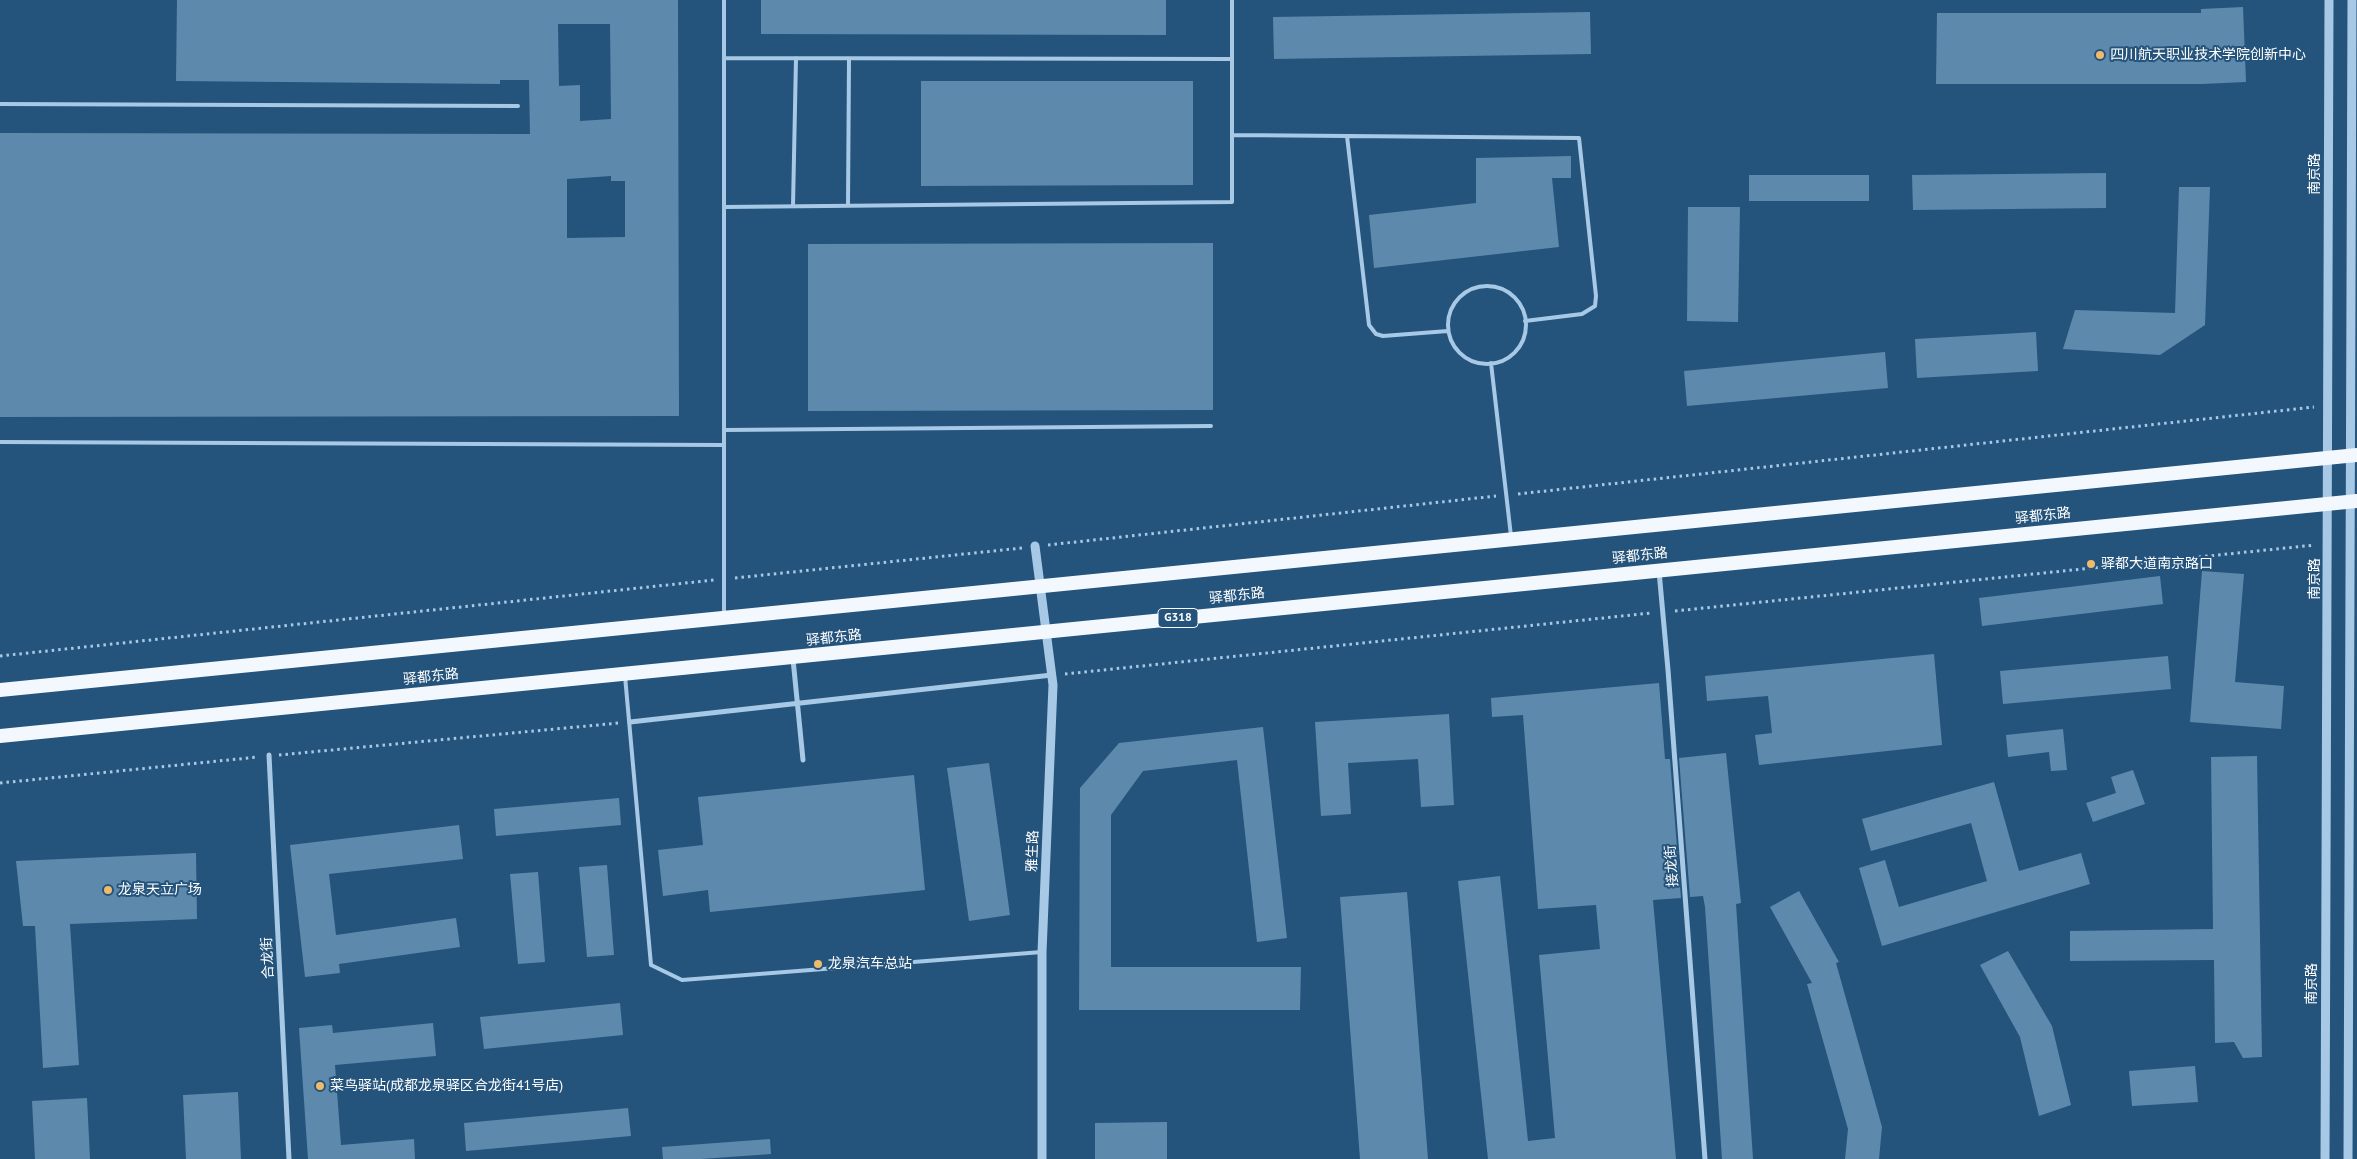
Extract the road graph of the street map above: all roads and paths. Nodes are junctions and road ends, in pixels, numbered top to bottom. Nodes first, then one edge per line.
1 (724, 0) edge
2 (1232, 0) edge
3 (2329, 0) edge
4 (2352, 0) edge
5 (724, 58) junction
6 (796, 58) junction
7 (849, 58) junction
8 (1232, 59) junction
9 (0, 104) edge
10 (518, 106) dead end
11 (1232, 135) junction
12 (1347, 136) junction
13 (848, 205) junction
14 (793, 206) junction
15 (724, 207) junction
16 (1526, 321) junction
17 (1448, 330) junction
18 (1491, 363) junction
19 (2328, 405) junction
20 (1211, 426) dead end
21 (724, 430) junction
22 (0, 442) edge
23 (724, 445) junction
24 (2355, 456) edge
25 (2327, 458) junction
26 (1506, 495) junction
27 (2354, 501) edge
28 (2329, 503) junction
29 (1511, 540) junction
30 (2329, 544) junction
31 (1035, 546) junction
32 (1659, 571) junction
33 (724, 579) junction
34 (1042, 587) junction
35 (1663, 612) junction
36 (724, 617) junction
37 (1047, 630) junction
38 (0, 656) edge
39 (793, 658) junction
40 (625, 674) junction
41 (1052, 675) junction
42 (0, 690) edge
43 (799, 703) junction
44 (630, 722) junction
45 (0, 736) edge
46 (269, 756) junction
47 (804, 760) dead end
48 (0, 783) edge
49 (1042, 952) junction
50 (289, 1159) edge
51 (1042, 1159) edge
52 (1705, 1159) edge
53 (2325, 1159) edge
54 (2348, 1159) edge

1 - 5 lane
2 - 8 lane
3 - 19 street, 南京路
4 - 24 street
5 - 6 lane
5 - 15 lane
6 - 7 lane
6 - 14 lane
7 - 8 lane
7 - 13 lane
8 - 11 lane
9 - 10 lane
11 - 12 lane
11 - 13 lane
12 - 16 lane
12 - 17 lane
13 - 14 lane
14 - 15 lane
15 - 21 lane
16 - 17 lane
16 - 18 lane
17 - 18 lane
18 - 26 lane
19 - 25 street, 南京路
19 - 26 path
20 - 21 lane
21 - 23 lane
22 - 23 lane
23 - 33 lane
24 - 25 highway, 驿都东路
24 - 27 street
25 - 28 street, 南京路
25 - 29 highway, 驿都东路
26 - 29 lane
26 - 31 path
27 - 28 highway, 驿都东路 / G318
27 - 54 street
28 - 30 street, 南京路
28 - 32 highway, 驿都东路 / G318
29 - 34 highway, 驿都东路
30 - 35 path
30 - 53 street, 南京路
31 - 33 path
31 - 34 street, 雅生路
32 - 35 street, 接龙街
32 - 37 highway, 驿都东路 / G318
33 - 36 lane
33 - 38 path
34 - 36 highway, 驿都东路
34 - 37 street, 雅生路
35 - 41 path
35 - 52 street, 接龙街
36 - 42 highway, 驿都东路
37 - 39 highway, 驿都东路 / G318
37 - 41 street, 雅生路
39 - 40 highway, 驿都东路 / G318
39 - 43 street
40 - 44 lane
40 - 45 highway, 驿都东路 / G318
41 - 43 street
41 - 49 street, 雅生路
43 - 44 street
43 - 47 street
44 - 46 path
44 - 49 lane
46 - 48 path
46 - 50 street, 合龙街
49 - 51 street, 雅生路

